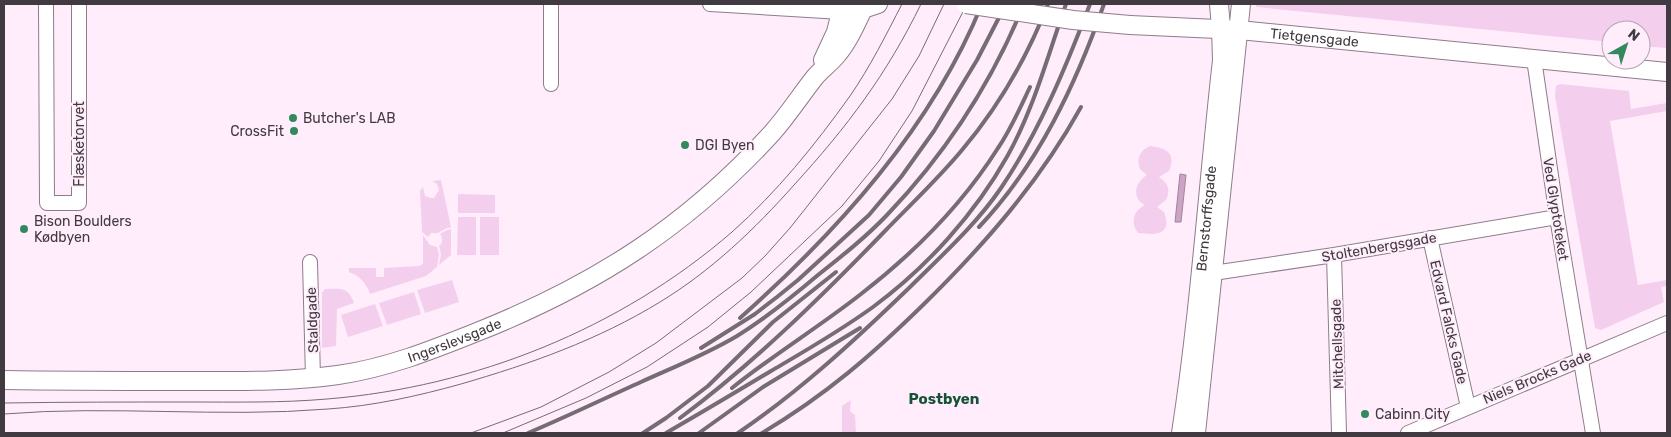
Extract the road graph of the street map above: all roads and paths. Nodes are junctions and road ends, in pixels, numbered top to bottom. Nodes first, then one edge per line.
1 (46, 4) edge
2 (79, 4) edge
3 (551, 4) edge
4 (710, 4) edge
5 (961, 4) edge
6 (1219, 4) edge
7 (1241, 4) edge
8 (871, 6) edge
9 (841, 12) junction
10 (1221, 28) junction
11 (1239, 30) junction
12 (1534, 59) junction
13 (1667, 72) edge
14 (816, 76) junction
15 (551, 84) dead end
16 (1557, 216) junction
17 (1430, 238) junction
18 (1334, 255) junction
19 (310, 262) dead end
20 (1206, 272) junction
21 (1667, 323) edge
22 (1580, 359) junction
23 (314, 378) junction
24 (4, 380) edge
25 (1468, 407) junction
26 (1180, 433) edge
27 (1196, 433) edge
28 (1340, 433) edge
29 (1408, 433) edge
30 (1593, 433) edge

1 - 2 street, Flæsketorvet
3 - 15 street
4 - 9 street
5 - 10 street, Tietgensgade, bridge
6 - 10 street, Bernstorffsgade
7 - 11 street, Bernstorffsgade
8 - 9 street
8 - 14 street, Ingerslevsgade
9 - 14 street, Ingerslevsgade
10 - 11 street, Tietgensgade
10 - 20 street, Bernstorffsgade
11 - 12 street, Tietgensgade
11 - 20 street, Bernstorffsgade
12 - 13 street, Tietgensgade
12 - 16 street, Ved Glyptoteket
14 - 23 street, Ingerslevsgade
16 - 17 street, Stoltenbergsgade
16 - 22 street, Ved Glyptoteket
17 - 18 street, Stoltenbergsgade
17 - 25 street, Edvard Falcks Gade
18 - 20 street, Stoltenbergsgade
18 - 28 street, Mitchellsgade
19 - 23 street, Staldgade
20 - 26 street, Bernstorffsgade
20 - 27 street, Bernstorffsgade
21 - 22 street, Niels Brocks Gade
22 - 25 street, Niels Brocks Gade
22 - 30 street, Ved Glyptoteket
23 - 24 street, Ingerslevsgade
25 - 29 street, Niels Brocks Gade

